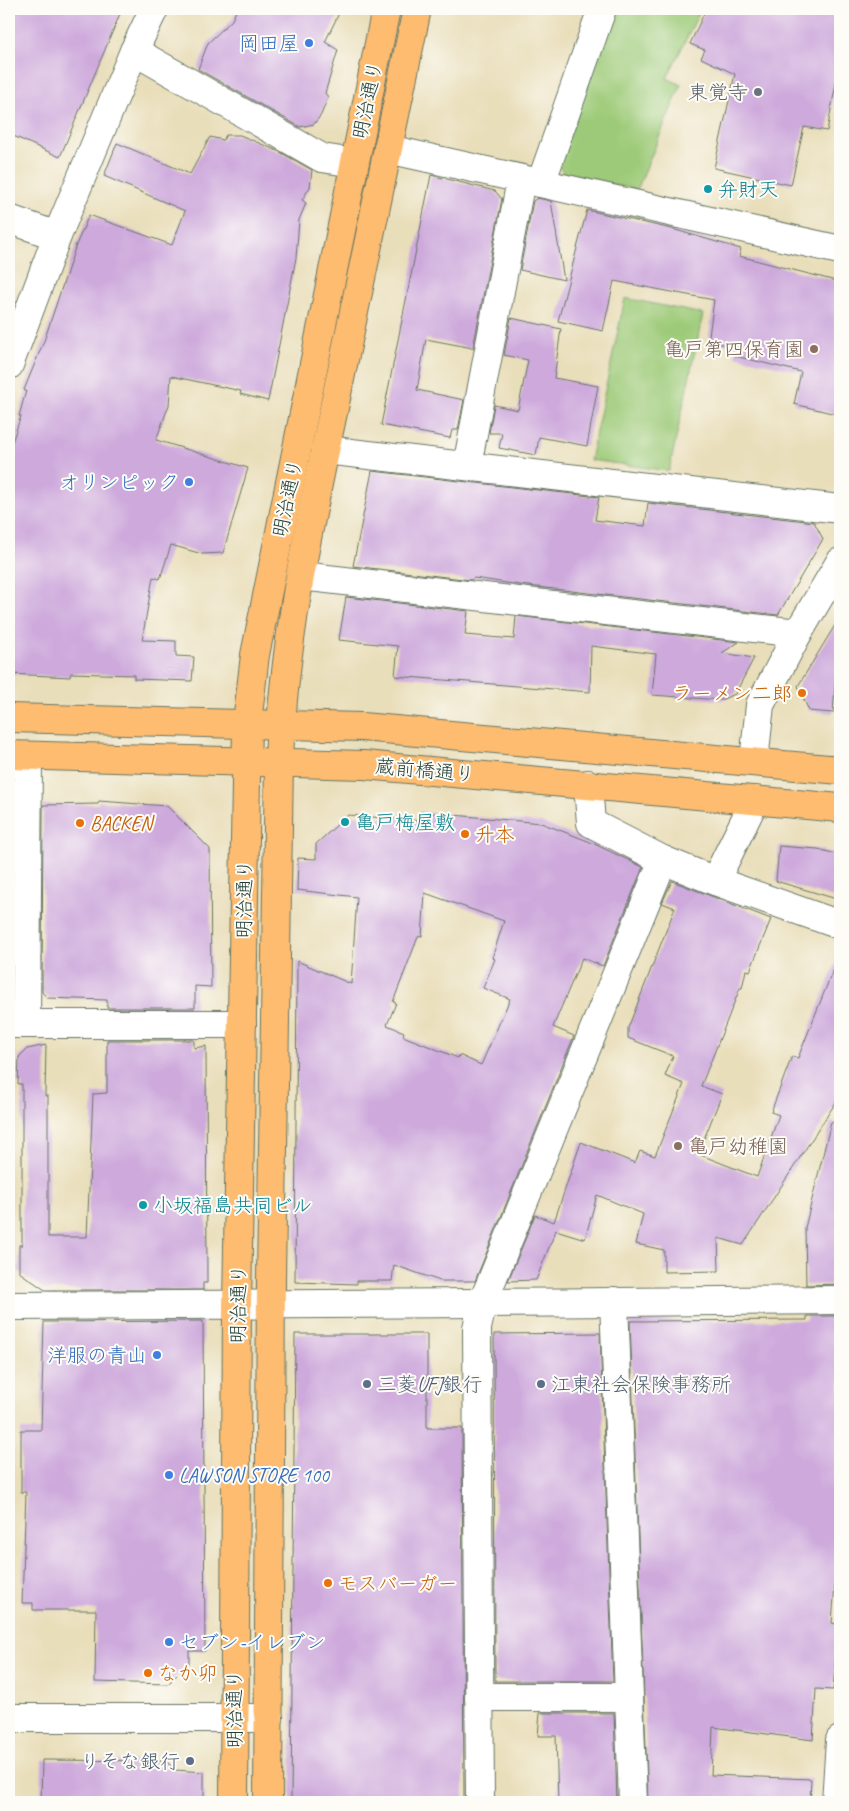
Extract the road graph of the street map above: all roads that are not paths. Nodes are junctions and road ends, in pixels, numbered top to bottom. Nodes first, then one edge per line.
1 (154, 9) edge
2 (386, 9) edge
3 (417, 9) edge
4 (602, 9) edge
5 (134, 51) junction
6 (388, 148) junction
7 (354, 163) junction
8 (531, 182) junction
9 (9, 219) edge
10 (57, 236) junction
11 (840, 250) edge
12 (9, 363) edge
13 (325, 450) junction
14 (467, 466) junction
15 (840, 508) edge
16 (840, 562) edge
17 (301, 576) junction
18 (798, 633) junction
19 (9, 718) edge
20 (247, 723) junction
21 (280, 724) junction
22 (18, 756) edge
23 (246, 761) junction
24 (754, 761) junction
25 (279, 762) junction
26 (840, 770) edge
27 (588, 784) junction
28 (756, 800) junction
29 (840, 808) edge
30 (663, 860) junction
31 (715, 881) junction
32 (840, 925) edge
33 (17, 1024) edge
34 (242, 1024) junction
35 (840, 1300) edge
36 (483, 1302) junction
37 (614, 1302) junction
38 (9, 1306) edge
39 (237, 1306) junction
40 (270, 1306) junction
41 (479, 1697) junction
42 (629, 1698) junction
43 (9, 1718) edge
44 (234, 1718) junction
45 (269, 1718) junction
46 (840, 1740) edge
47 (234, 1802) edge
48 (268, 1802) edge
49 (480, 1802) edge
50 (633, 1802) edge
51 (836, 1802) edge

1 - 5 street
2 - 7 main road, 明治通り
3 - 6 main road, 明治通り
4 - 8 street
5 - 7 street
5 - 10 street
6 - 8 street
6 - 13 main road, 明治通り
7 - 20 main road, 明治通り
8 - 11 street
8 - 14 street
9 - 10 street
10 - 12 street
13 - 14 street
13 - 17 main road, 明治通り
14 - 15 street
16 - 18 street
17 - 18 street
17 - 21 main road, 明治通り
18 - 24 street
19 - 20 main road, 蔵前橋通り
20 - 21 main road, 蔵前橋通り
20 - 23 main road, 明治通り
21 - 24 main road, 蔵前橋通り
21 - 25 main road, 明治通り
22 - 23 main road, 蔵前橋通り
22 - 33 street
23 - 25 main road, 蔵前橋通り
23 - 34 main road, 明治通り
24 - 26 main road, 蔵前橋通り
25 - 27 main road, 蔵前橋通り
25 - 40 main road, 明治通り
27 - 28 main road, 蔵前橋通り
27 - 30 street
28 - 29 main road, 蔵前橋通り
28 - 31 street
30 - 31 street
30 - 36 street
31 - 32 street
33 - 34 street
34 - 39 main road, 明治通り
35 - 37 street
36 - 37 street
36 - 40 street
36 - 41 street
37 - 42 street
38 - 39 street
39 - 40 street
39 - 44 main road, 明治通り
40 - 45 main road, 明治通り
41 - 42 street
41 - 49 street
42 - 50 street
43 - 44 street
44 - 45 street
44 - 47 main road, 明治通り
45 - 48 main road, 明治通り
46 - 51 street

